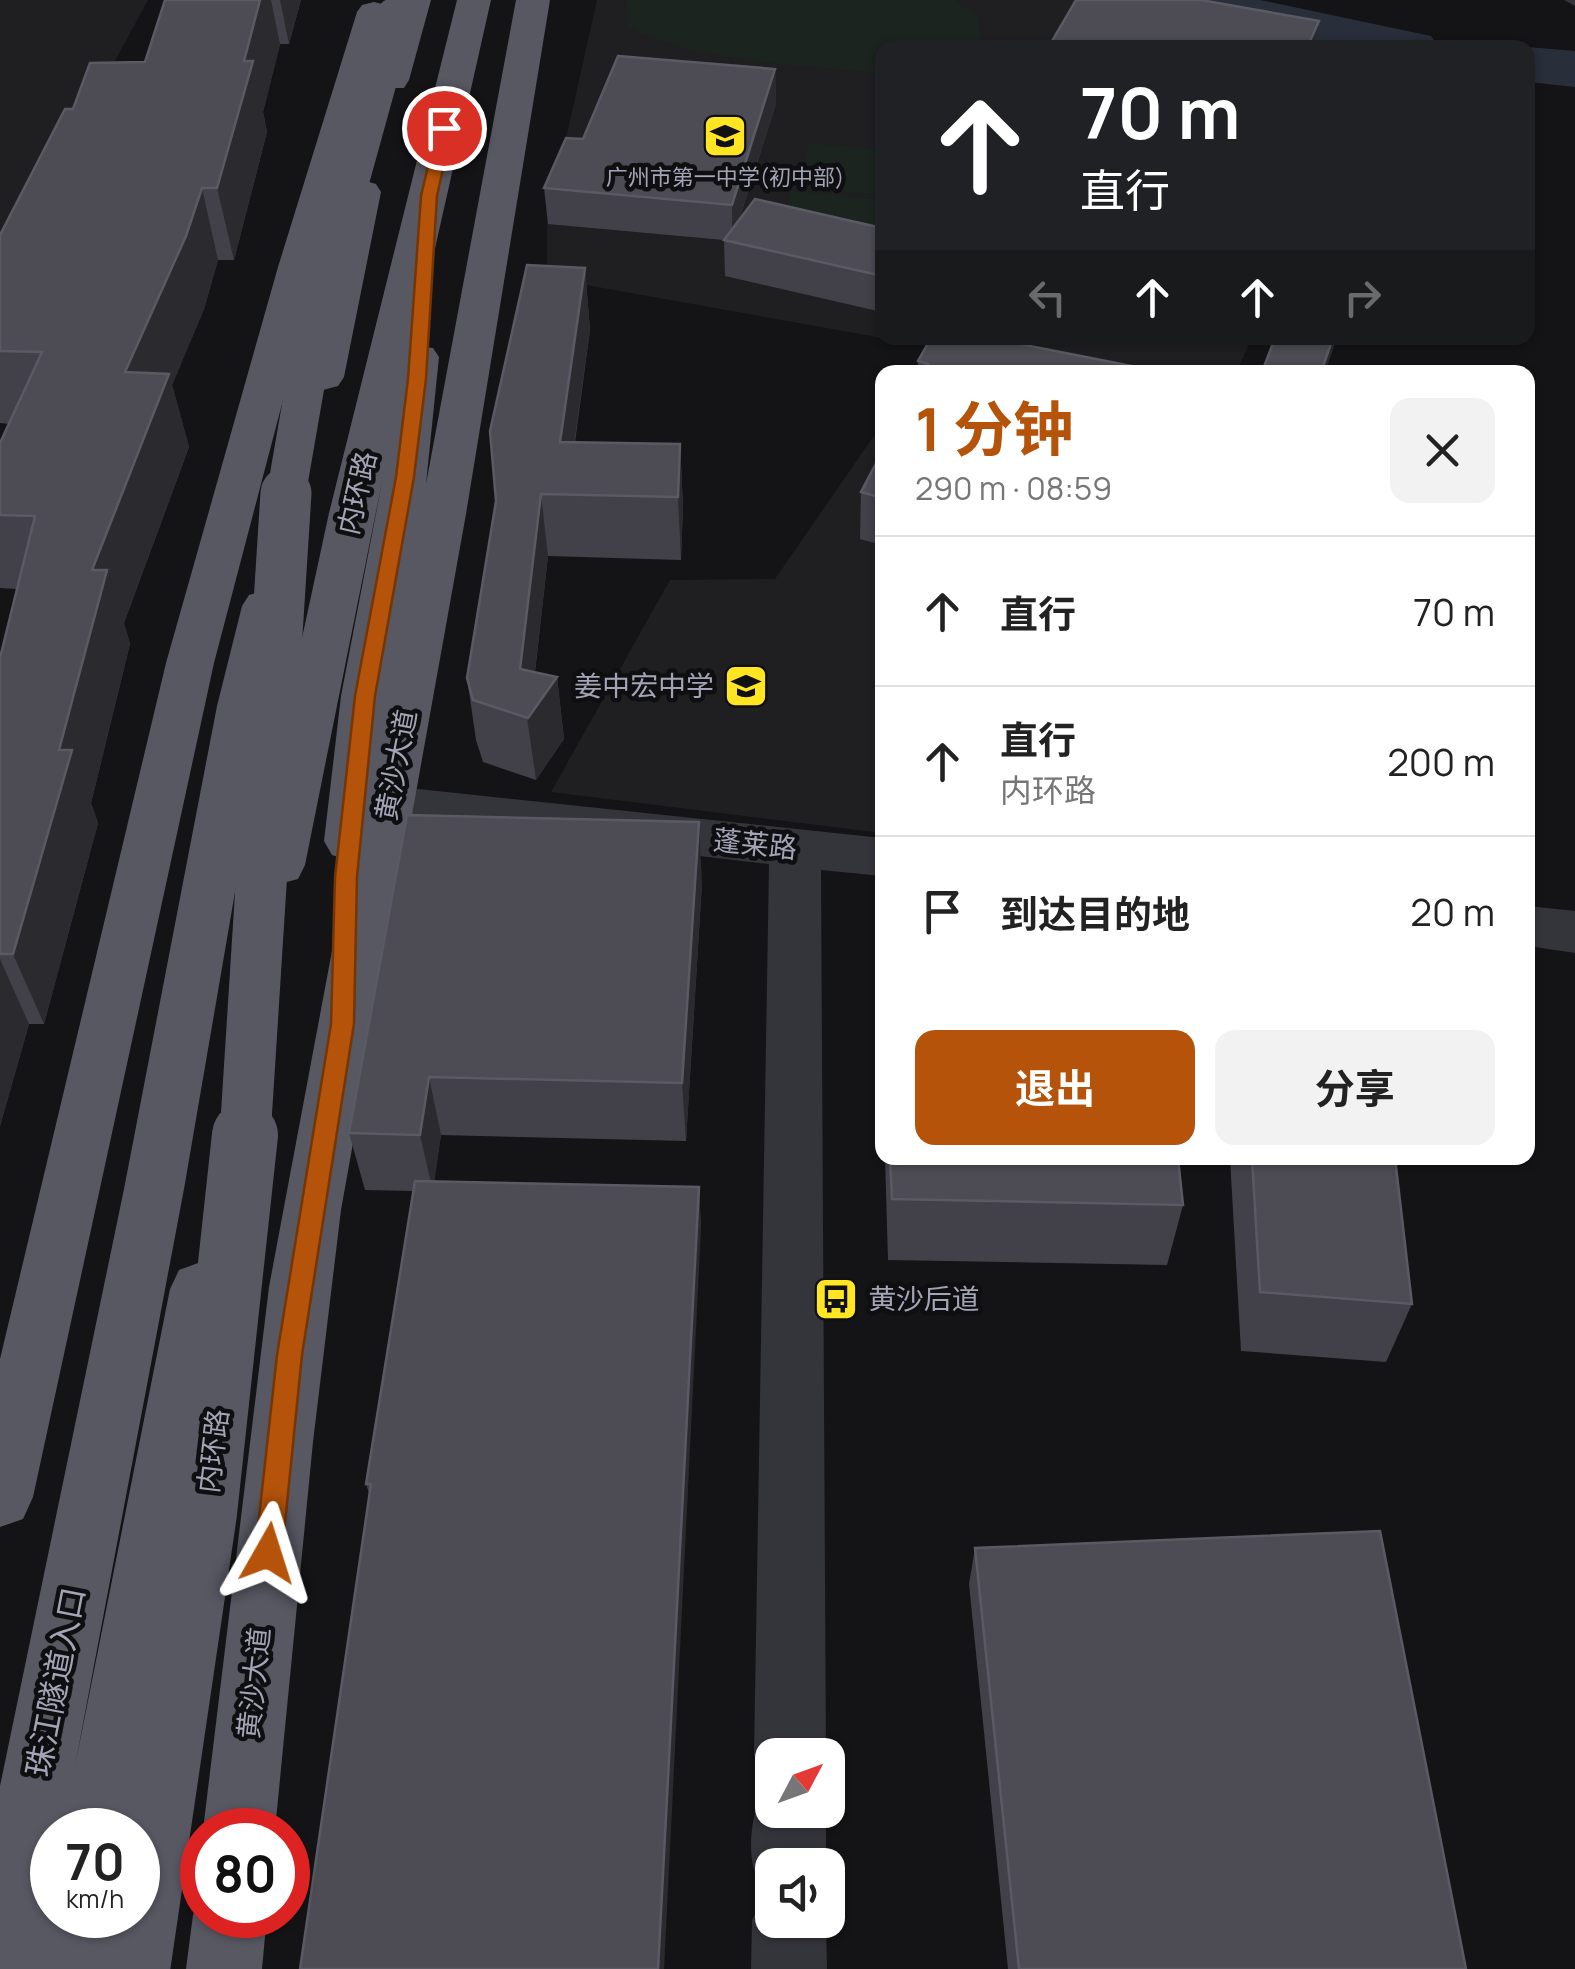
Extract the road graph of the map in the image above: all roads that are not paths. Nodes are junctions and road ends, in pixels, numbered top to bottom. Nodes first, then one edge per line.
1 (378, 0) edge
2 (533, 0) edge
3 (438, 9) edge
4 (429, 196) junction
5 (242, 706) junction
6 (390, 804) junction
7 (795, 848) junction
8 (875, 856) edge
9 (1535, 927) edge
10 (1575, 932) edge
11 (122, 954) junction
12 (342, 1024) junction
13 (0, 1497) edge
14 (790, 1738) edge
15 (104, 1808) edge
16 (241, 1808) edge
17 (80, 1938) edge
18 (227, 1938) edge
19 (789, 1938) edge
20 (0, 1968) edge
21 (74, 1969) edge
22 (137, 1969) edge
23 (224, 1969) edge
24 (789, 1969) edge

1 - 11 highway
2 - 6 highway, 黄沙大道
3 - 4 highway, 内环路
3 - 5 highway
3 - 22 highway, 内环路, bridge
4 - 12 highway
4 - 15 highway, 内环路
5 - 11 highway
5 - 20 highway, 珠江隧道入口
6 - 7 street, 蓬莱路
6 - 12 highway, 黄沙大道
7 - 8 street, 蓬莱路
7 - 14 street
9 - 10 street
11 - 13 highway
12 - 16 highway, 黄沙大道
17 - 21 highway
18 - 23 highway
19 - 24 street

